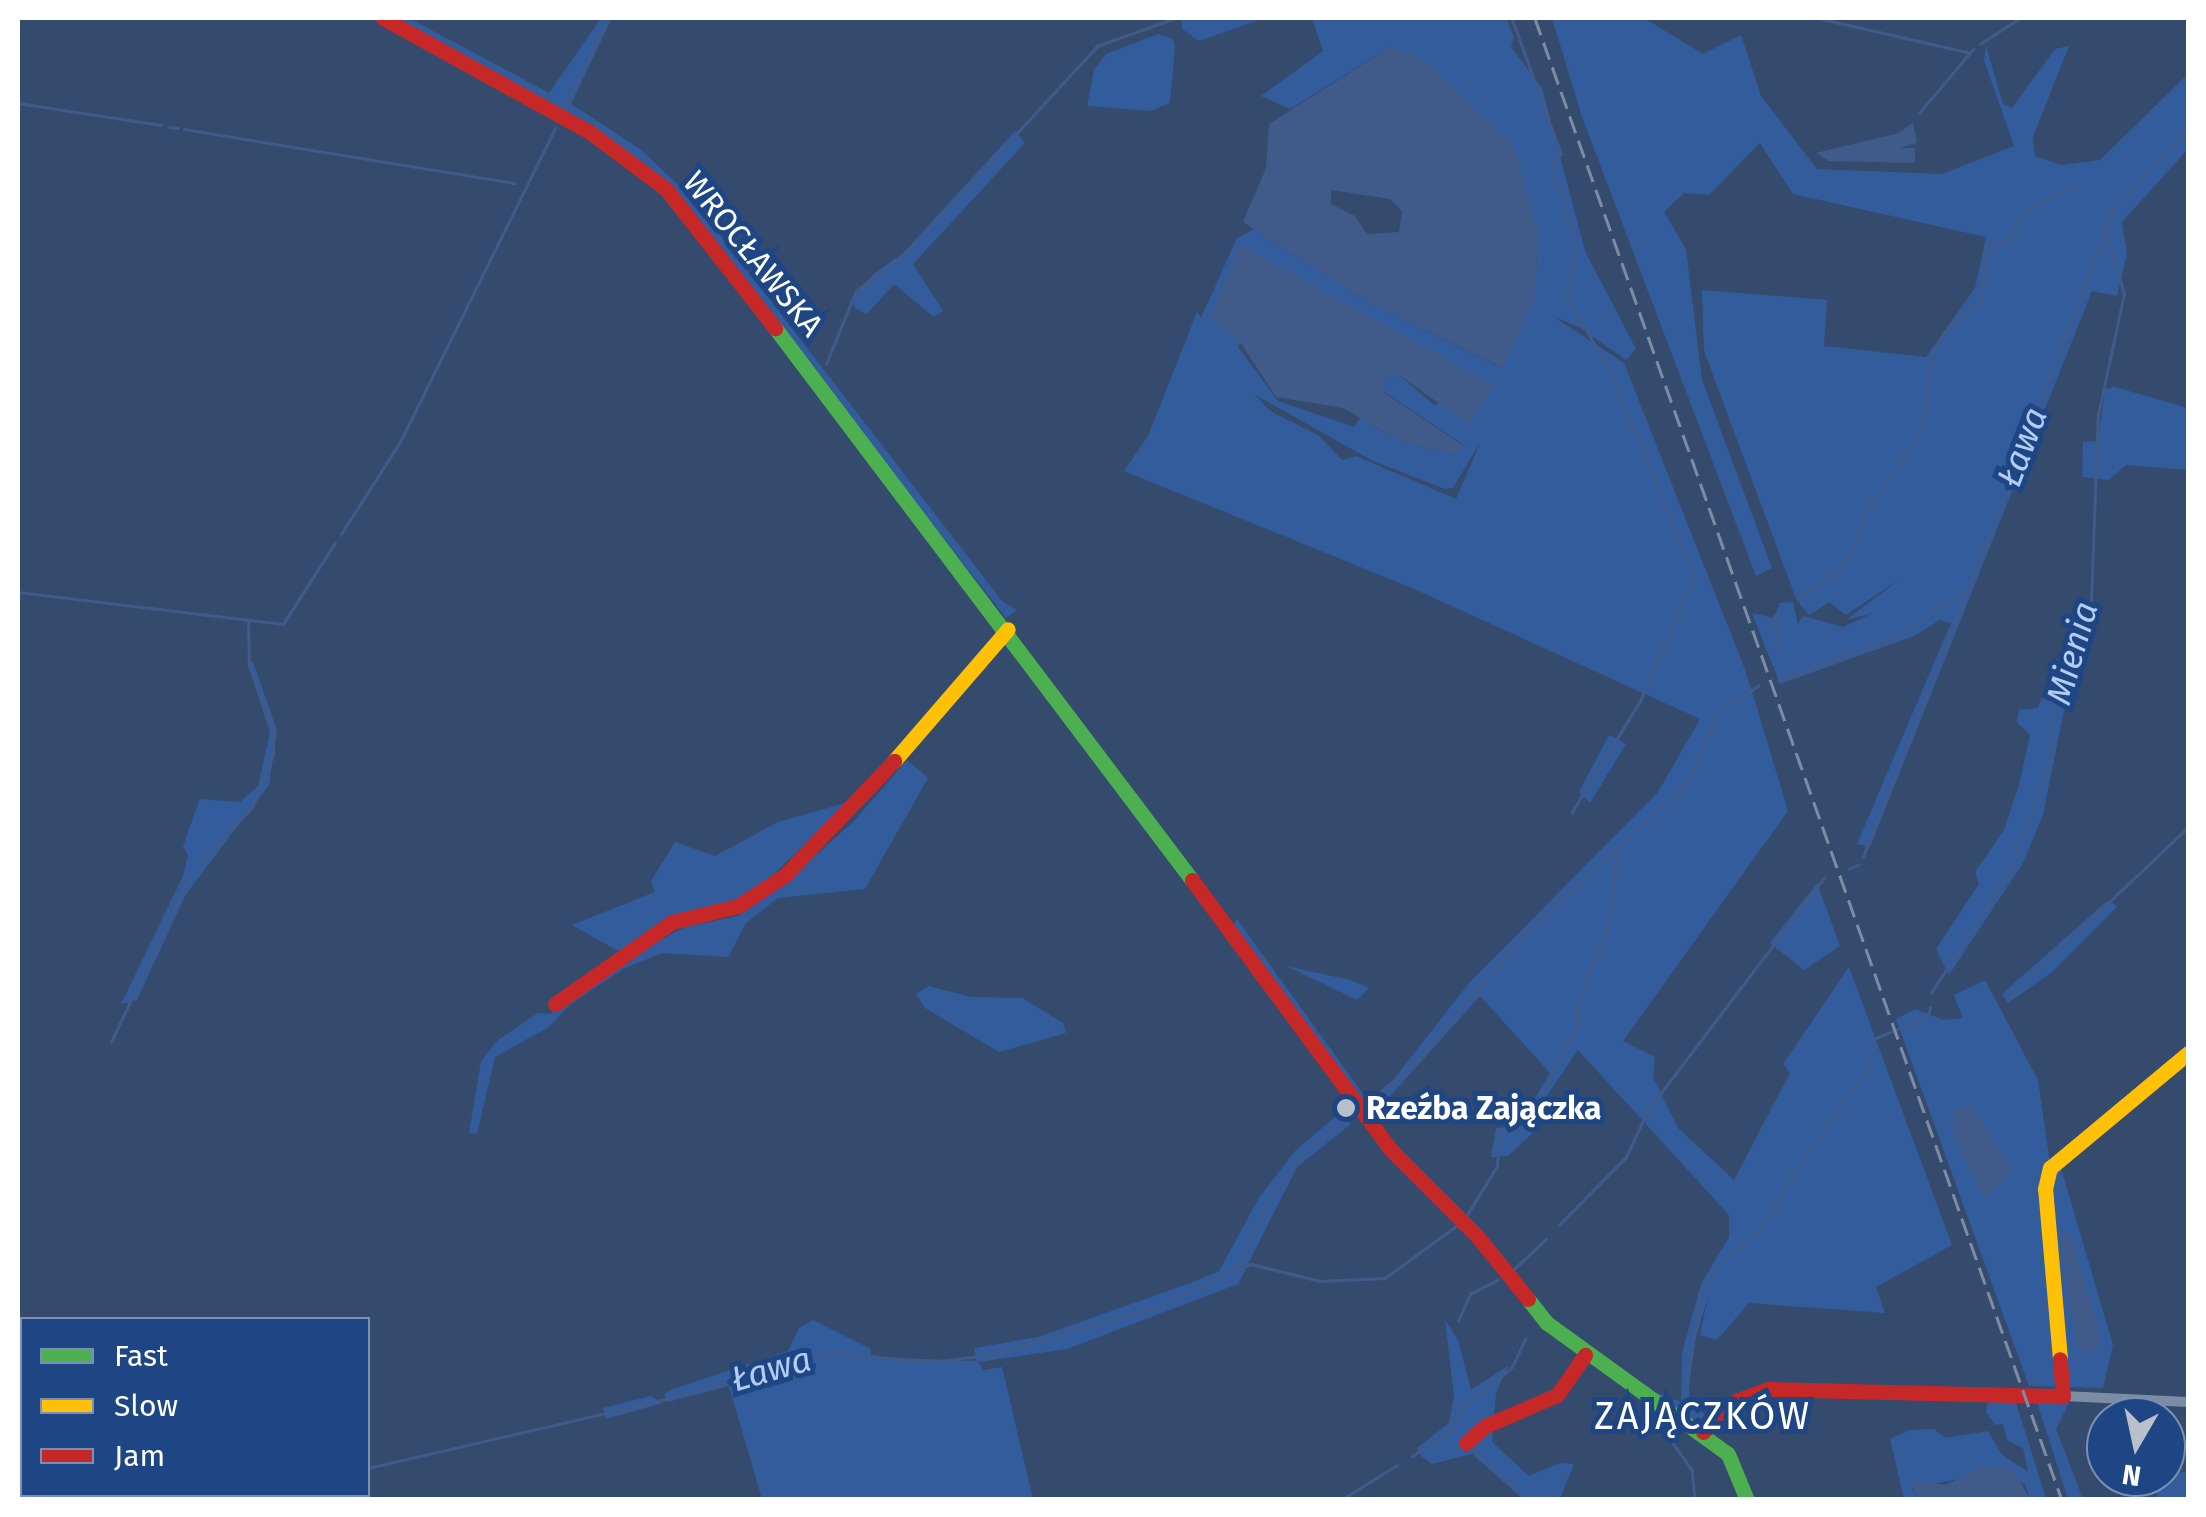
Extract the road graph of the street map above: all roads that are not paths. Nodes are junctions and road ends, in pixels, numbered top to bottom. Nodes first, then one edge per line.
1 (383, 18) edge
2 (1008, 629) junction
3 (555, 1004) dead end
4 (2188, 1053) edge
5 (1585, 1354) junction
6 (2063, 1396) junction
7 (2188, 1402) edge
8 (1703, 1432) junction
9 (1466, 1443) dead end
10 (1747, 1500) edge

1 - 2 main road, WROCŁAWSKA
2 - 3 main road
2 - 5 main road, WROCŁAWSKA
4 - 6 main road
5 - 8 main road, WROCŁAWSKA
5 - 9 main road
6 - 7 street
6 - 8 main road
8 - 10 main road, WROCŁAWSKA

